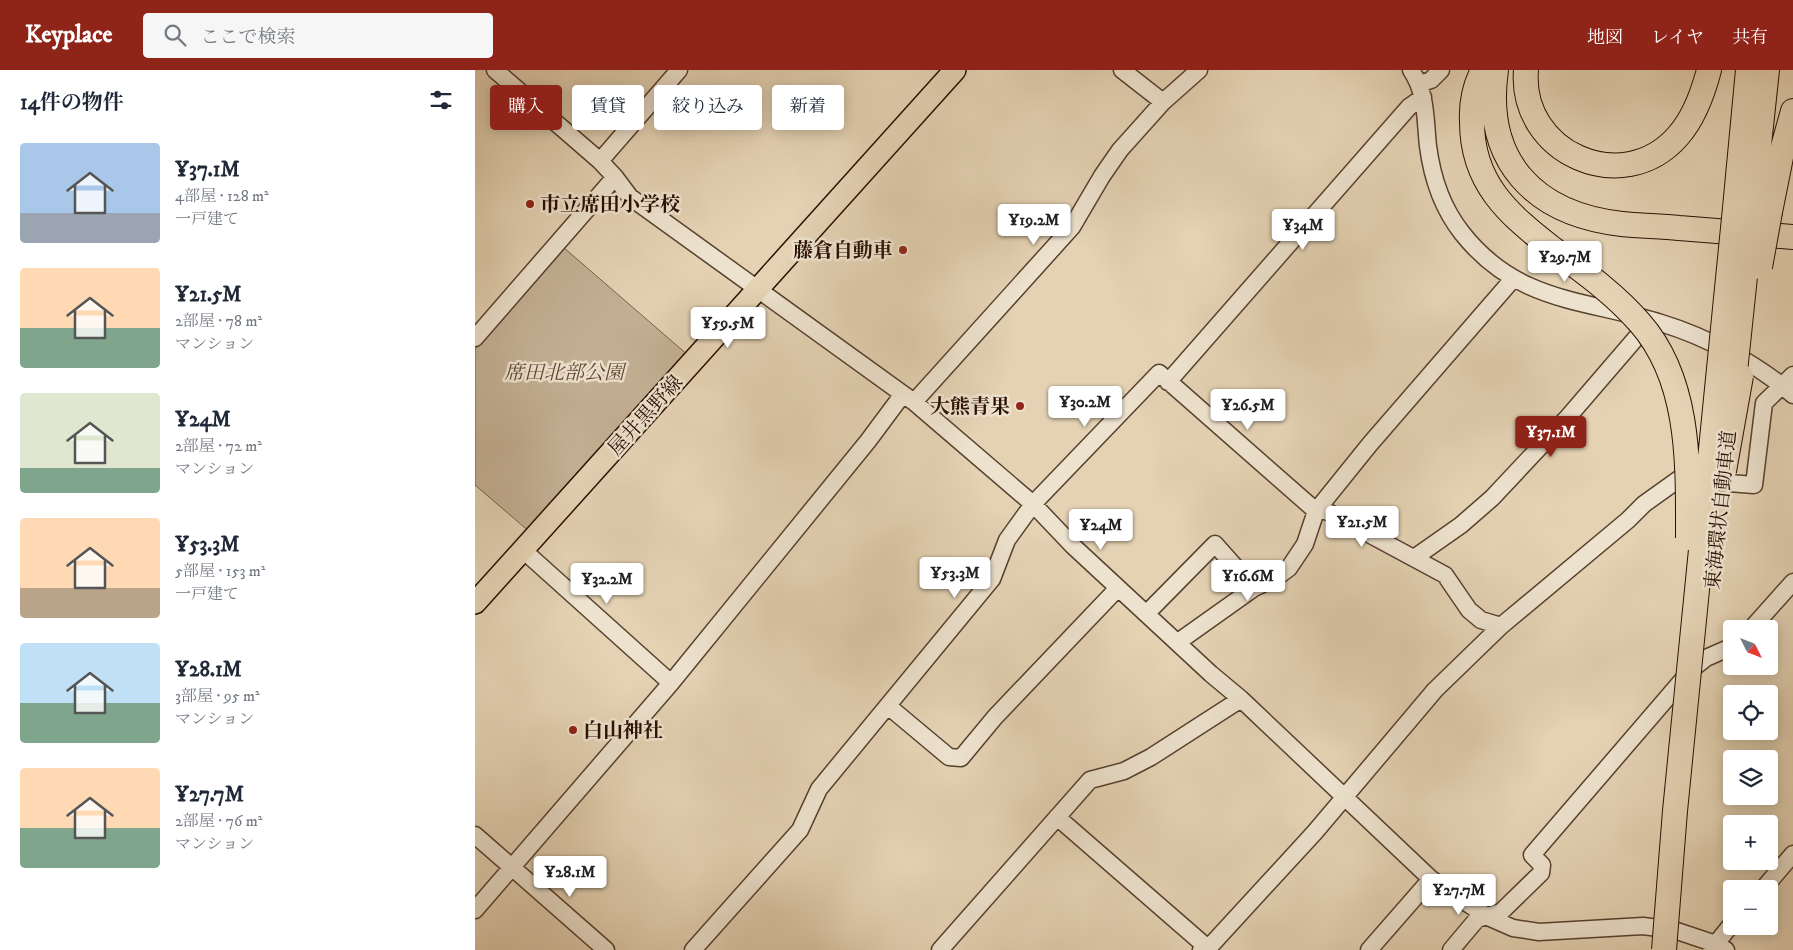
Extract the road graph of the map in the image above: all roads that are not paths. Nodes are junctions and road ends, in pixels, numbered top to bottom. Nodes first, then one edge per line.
1 (495, 70) edge
2 (679, 70) edge
3 (955, 70) edge
4 (1122, 70) edge
5 (1199, 70) edge
6 (1411, 70) edge
7 (1441, 70) edge
8 (1483, 70) edge
9 (1496, 70) edge
10 (1509, 70) edge
11 (1526, 70) edge
12 (1709, 70) edge
13 (1748, 70) edge
14 (1767, 70) edge
15 (1421, 91) junction
16 (1163, 102) junction
17 (1793, 112) edge
18 (600, 161) junction
19 (615, 176) junction
20 (1752, 210) junction
21 (1793, 224) edge
22 (1793, 236) edge
23 (1513, 279) junction
24 (759, 288) junction
25 (1659, 322) junction
26 (475, 338) edge
27 (1168, 382) junction
28 (1789, 385) edge
29 (908, 398) junction
30 (1033, 504) junction
31 (1316, 511) junction
32 (523, 550) junction
33 (1414, 558) junction
34 (1793, 582) edge
35 (1118, 588) junction
36 (1254, 588) junction
37 (475, 603) edge
38 (1147, 613) junction
39 (1759, 620) edge
40 (1501, 626) junction
41 (1178, 642) junction
42 (1723, 650) edge
43 (1689, 667) junction
44 (671, 683) junction
45 (1241, 699) junction
46 (889, 706) junction
47 (1344, 798) junction
48 (1057, 817) junction
49 (475, 835) edge
50 (1793, 854) edge
51 (513, 869) junction
52 (1431, 879) junction
53 (1771, 880) edge
54 (475, 910) edge
55 (1487, 917) junction
56 (1725, 935) edge
57 (1717, 948) edge
58 (1206, 949) edge
59 (606, 950) edge
60 (693, 950) edge
61 (940, 950) edge
62 (1369, 950) edge
63 (1451, 950) edge
64 (1663, 950) edge
65 (1677, 950) edge

1 - 18 street
2 - 18 street
3 - 24 main road, 屋井黒野線
4 - 16 street
5 - 16 street
6 - 15 street
7 - 15 street
8 - 43 highway, bridge
9 - 22 highway
10 - 21 highway
11 - 12 highway
13 - 20 highway, 東海環状自動車道
14 - 20 highway, 東海環状自動車道
15 - 23 street
15 - 27 street
16 - 29 street
17 - 20 highway
18 - 19 street
19 - 24 street
19 - 26 street
20 - 43 highway, 東海環状自動車道, bridge
20 - 65 highway, 東海環状自動車道, bridge
23 - 25 street
23 - 31 street
24 - 29 street
24 - 32 main road, 屋井黒野線
25 - 28 street
25 - 33 street
27 - 30 street
27 - 31 street
28 - 40 street
29 - 30 street
29 - 44 street
30 - 35 street
30 - 46 street
31 - 33 street
31 - 36 street
32 - 37 main road, 屋井黒野線
32 - 44 street
33 - 40 street
34 - 39 street
35 - 38 street
35 - 46 street
36 - 38 street
36 - 41 street
38 - 41 street
40 - 47 street
41 - 45 street
42 - 55 street
43 - 64 highway, 東海環状自動車道, bridge
44 - 51 street
45 - 47 street
45 - 48 street
46 - 60 street
47 - 52 street
47 - 58 street
48 - 58 street
48 - 61 street
49 - 51 street
50 - 53 street
51 - 54 street
51 - 59 street
52 - 55 street
52 - 62 street
55 - 57 street
55 - 63 street
56 - 57 street

